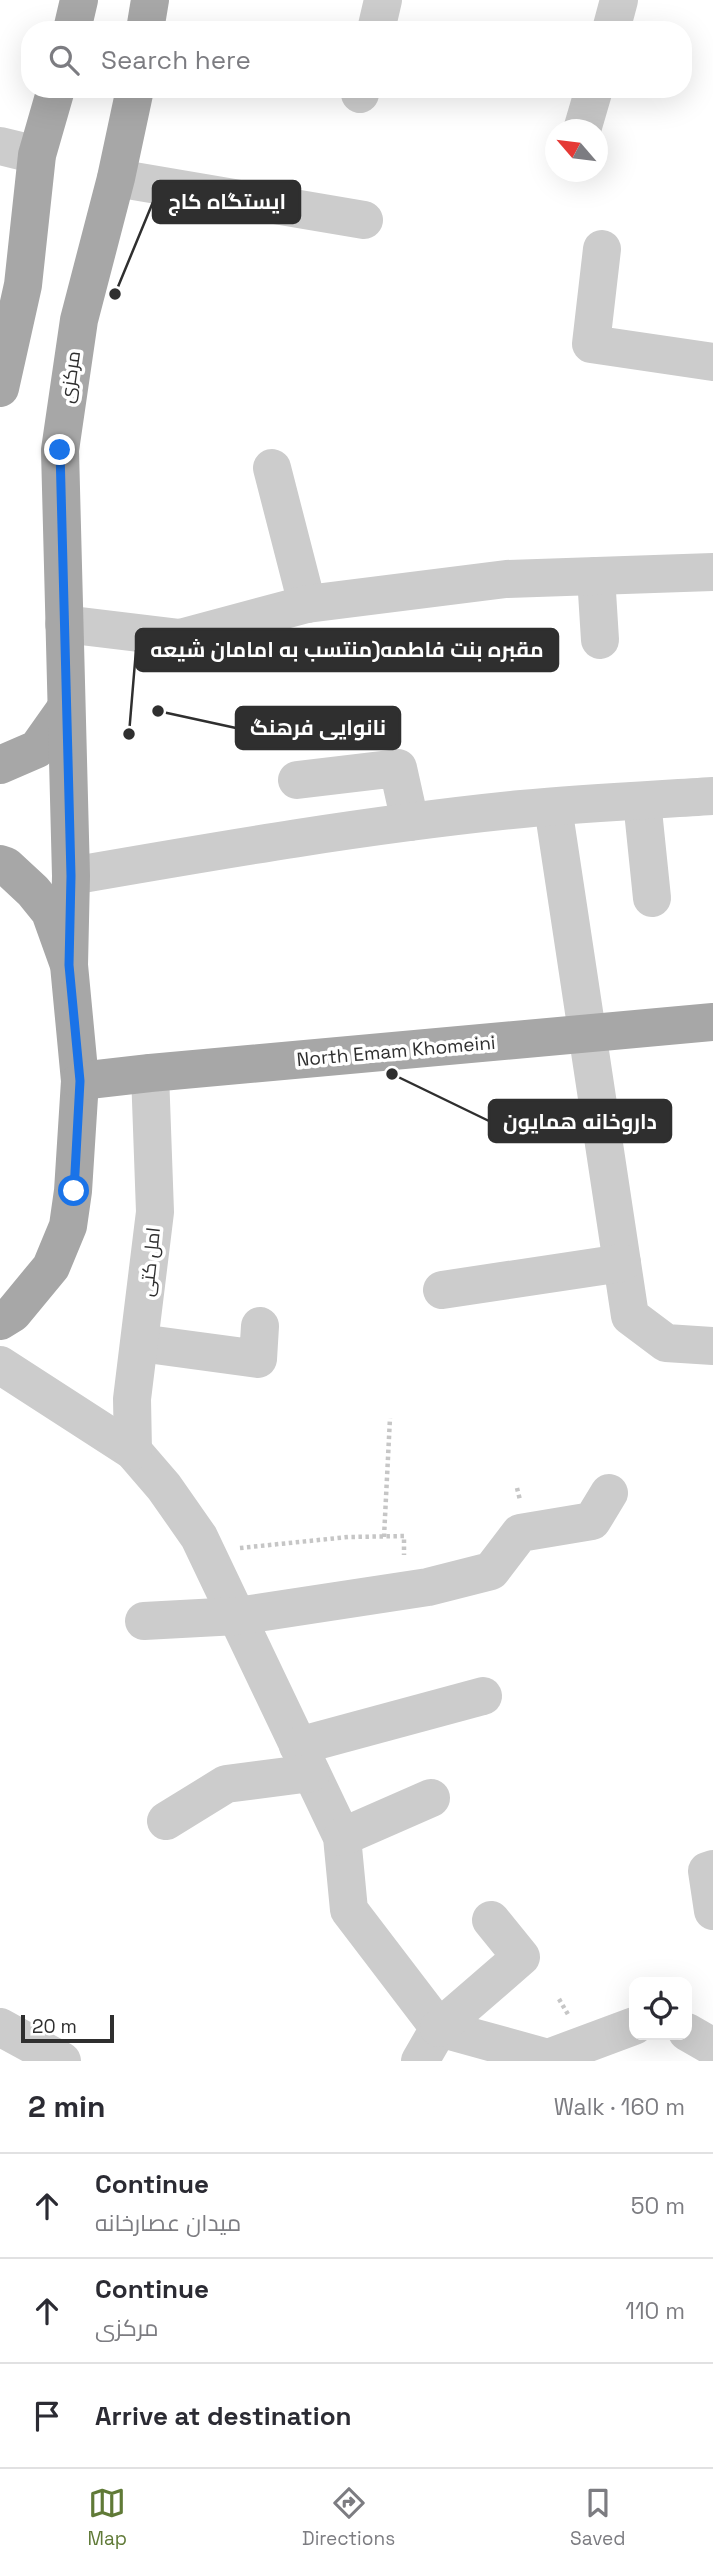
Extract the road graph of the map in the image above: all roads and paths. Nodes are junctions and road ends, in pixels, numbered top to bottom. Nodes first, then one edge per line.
1 (79, 0) edge
2 (150, 0) edge
3 (383, 0) edge
4 (619, 0) edge
5 (74, 21) edge
6 (146, 21) edge
7 (378, 21) edge
8 (613, 21) edge
9 (53, 98) edge
10 (132, 98) edge
11 (591, 98) edge
12 (585, 119) edge
13 (0, 146) edge
14 (37, 155) junction
15 (116, 178) junction
16 (364, 220) dead end
17 (602, 249) dead end
18 (12, 291) edge
19 (713, 362) edge
20 (0, 388) edge
21 (272, 468) dead end
22 (713, 572) edge
23 (596, 576) junction
24 (307, 604) junction
25 (64, 624) junction
26 (600, 640) dead end
27 (66, 708) junction
28 (0, 765) edge
29 (296, 780) dead end
30 (713, 796) edge
31 (642, 801) junction
32 (552, 807) junction
33 (410, 822) junction
34 (0, 864) edge
35 (71, 876) junction
36 (652, 898) dead end
37 (69, 965) junction
38 (713, 1022) edge
39 (589, 1033) junction
40 (150, 1073) junction
41 (80, 1081) junction
42 (622, 1263) junction
43 (442, 1290) dead end
44 (0, 1321) edge
45 (260, 1326) dead end
46 (141, 1343) junction
47 (713, 1346) edge
48 (0, 1365) edge
49 (390, 1418) dead end
50 (133, 1451) junction
51 (609, 1493) dead end
52 (384, 1537) junction
53 (205, 1550) junction
54 (404, 1591) junction
55 (237, 1616) junction
56 (144, 1621) dead end
57 (482, 1696) dead end
58 (305, 1759) junction
59 (431, 1798) dead end
60 (166, 1821) dead end
61 (342, 1837) junction
62 (713, 1869) edge
63 (713, 1911) edge
64 (491, 1920) dead end
65 (439, 2028) junction
66 (629, 2028) edge
67 (2, 2033) edge
68 (692, 2035) edge
69 (713, 2047) edge
70 (565, 2057) edge
71 (62, 2061) edge
72 (420, 2061) edge

1 - 5 main road
2 - 6 main road
3 - 7 street
4 - 8 street
9 - 14 main road
10 - 15 main road, مرکزی
11 - 12 street
13 - 14 street
14 - 18 main road
15 - 16 street
15 - 25 main road, مرکزی
17 - 19 street
18 - 20 main road
21 - 24 street
22 - 23 street
23 - 24 street
23 - 26 street
24 - 25 street
25 - 27 main road, مرکزی
27 - 28 main road
27 - 35 main road, مرکزی
29 - 33 street
30 - 31 street
31 - 32 street
31 - 36 street
32 - 33 street
32 - 39 street
33 - 35 street
34 - 37 main road
35 - 37 main road, مرکزی
37 - 41 main road
38 - 39 main road, North Emam Khomeini
39 - 40 main road, North Emam Khomeini
39 - 42 street
40 - 41 main road, North Emam Khomeini
40 - 46 street, امل کتی
41 - 44 main road
42 - 43 street
42 - 47 street
45 - 46 street
46 - 50 street, امل کتی
48 - 50 street
49 - 52 path
50 - 53 street
51 - 54 street
52 - 53 path
52 - 54 path
53 - 55 street
54 - 55 street
55 - 56 street
55 - 58 street
57 - 58 street
58 - 60 street
58 - 61 street
59 - 61 street
61 - 65 street
62 - 63 street
64 - 65 street
65 - 70 street
65 - 72 street
66 - 70 street
67 - 71 street
68 - 69 street

